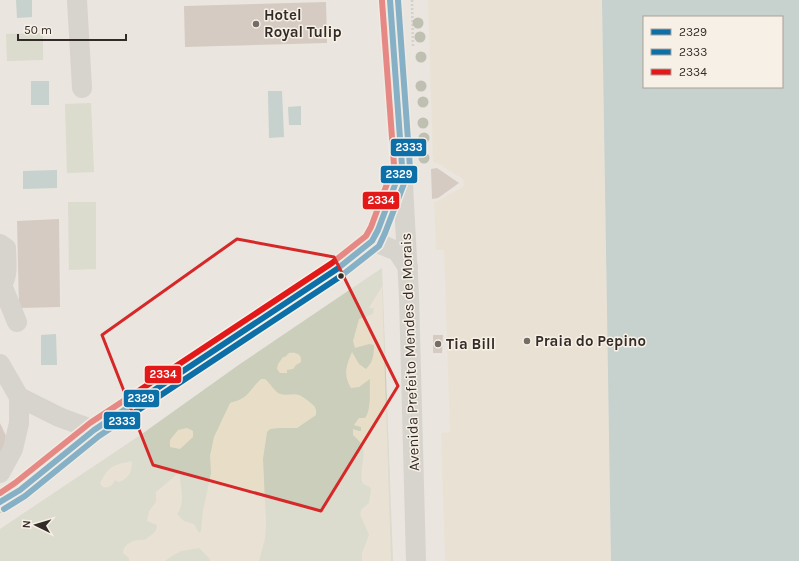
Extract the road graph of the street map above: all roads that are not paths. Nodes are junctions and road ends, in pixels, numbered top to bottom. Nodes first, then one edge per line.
1 (77, 0) edge
2 (390, 0) edge
3 (82, 88) dead end
4 (402, 166) junction
5 (372, 241) junction
6 (0, 244) edge
7 (408, 268) junction
8 (1, 285) edge
9 (17, 322) dead end
10 (0, 364) edge
11 (19, 398) junction
12 (94, 430) junction
13 (0, 473) edge
14 (0, 502) edge
15 (416, 561) edge

1 - 3 street
2 - 4 main road, Avenida Prefeito Mendes de Morais
4 - 5 main road
4 - 7 street, Avenida Prefeito Mendes de Morais
5 - 7 street
5 - 12 main road
6 - 8 street
7 - 15 street, Avenida Prefeito Mendes de Morais
8 - 9 street
10 - 11 street
11 - 12 street
11 - 13 street
12 - 14 main road

